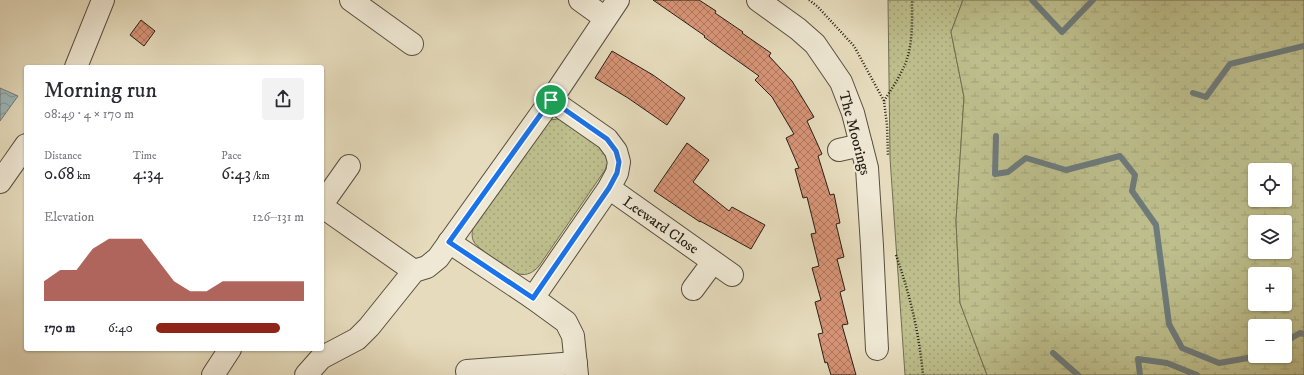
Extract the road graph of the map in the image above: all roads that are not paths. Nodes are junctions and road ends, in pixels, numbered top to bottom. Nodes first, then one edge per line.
1 (103, 0) edge
2 (580, 0) edge
3 (618, 0) edge
4 (758, 0) edge
5 (365, 4) edge
6 (605, 18) junction
7 (412, 44) dead end
8 (77, 65) edge
9 (551, 100) junction
10 (862, 145) junction
11 (24, 148) edge
12 (839, 150) dead end
13 (349, 166) dead end
14 (0, 182) edge
15 (609, 188) junction
16 (449, 242) junction
17 (713, 262) junction
18 (414, 271) junction
19 (732, 275) dead end
20 (693, 289) dead end
21 (533, 298) junction
22 (877, 349) dead end
23 (229, 351) edge
24 (576, 369) edge
25 (467, 371) dead end
26 (214, 375) edge
27 (306, 375) edge

1 - 8 street
2 - 6 street
3 - 6 street
4 - 10 street, The Moorings
5 - 7 street
6 - 9 street
9 - 15 street
9 - 16 street
10 - 12 street
10 - 22 street, The Moorings
11 - 14 street
13 - 18 street
15 - 17 street, Leeward Close
15 - 21 street
16 - 18 street
16 - 21 street
17 - 19 street, Leeward Close
17 - 20 street, Leeward Close
18 - 27 street
21 - 24 street
23 - 26 street
24 - 25 street

